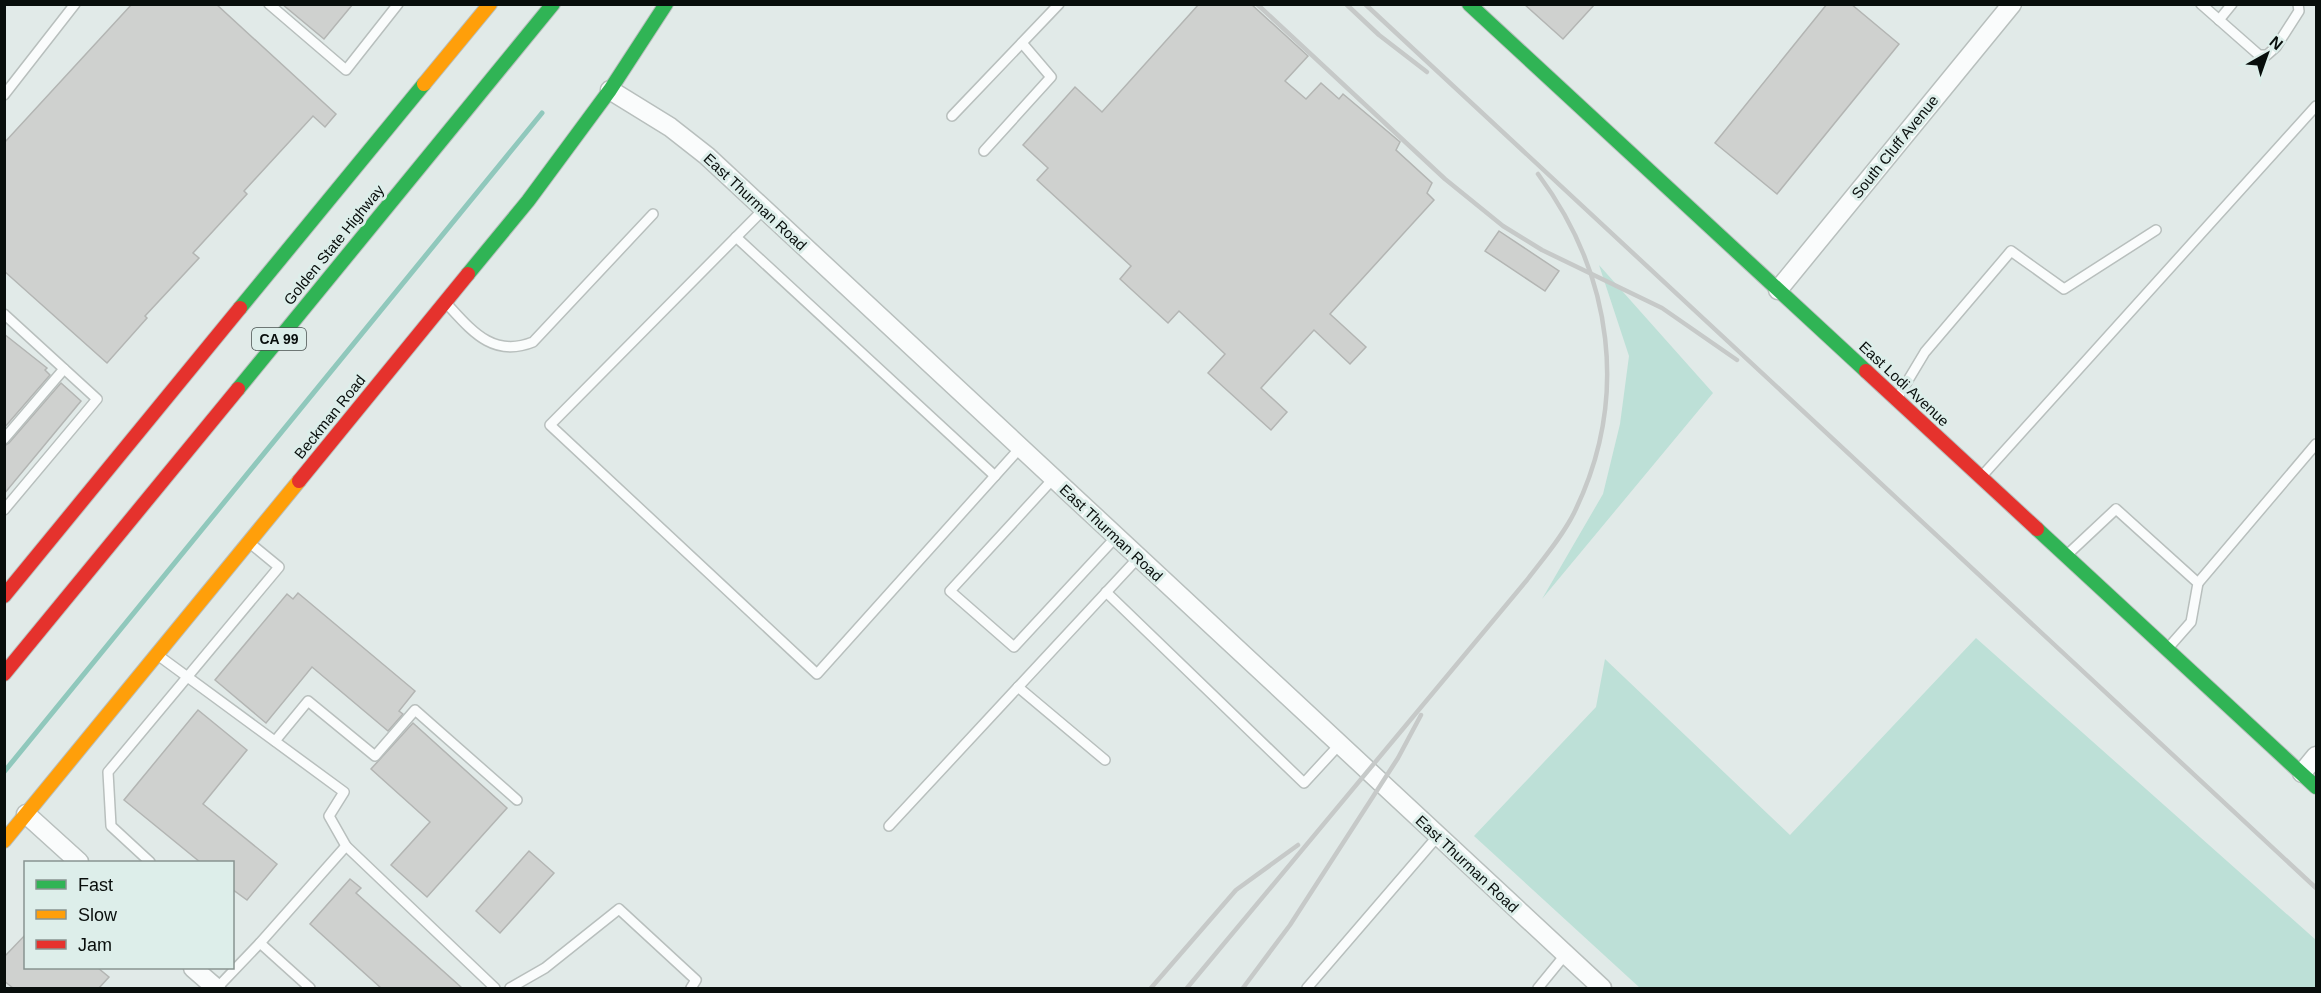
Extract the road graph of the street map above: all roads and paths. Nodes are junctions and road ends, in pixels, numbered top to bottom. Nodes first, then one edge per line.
1 (75, 4) edge
2 (269, 4) edge
3 (398, 4) edge
4 (490, 4) edge
5 (553, 4) edge
6 (666, 4) edge
7 (1059, 4) edge
8 (1468, 4) edge
9 (2012, 4) edge
10 (2201, 4) edge
11 (2232, 4) edge
12 (2298, 4) edge
13 (2219, 20) junction
14 (1022, 43) junction
15 (610, 90) junction
16 (4, 95) edge
17 (2316, 106) edge
18 (952, 116) dead end
19 (984, 151) dead end
20 (764, 209) junction
21 (652, 214) dead end
22 (2156, 230) dead end
23 (736, 237) junction
24 (1778, 290) junction
25 (445, 302) junction
26 (7, 320) edge
27 (64, 369) junction
28 (1897, 399) junction
29 (4, 439) edge
30 (2316, 444) edge
31 (1020, 448) junction
32 (995, 476) junction
33 (1981, 477) junction
34 (1053, 479) junction
35 (4, 510) edge
36 (1116, 537) junction
37 (249, 542) junction
38 (2066, 555) junction
39 (1138, 558) junction
40 (2198, 583) junction
41 (1106, 592) junction
42 (4, 596) edge
43 (2168, 649) junction
44 (157, 654) junction
45 (4, 674) edge
46 (187, 676) junction
47 (1018, 687) junction
48 (275, 741) junction
49 (1339, 745) junction
50 (2316, 756) edge
51 (1105, 760) dead end
52 (2302, 773) junction
53 (2316, 787) edge
54 (517, 800) dead end
55 (26, 814) junction
56 (889, 826) dead end
57 (1437, 837) junction
58 (4, 841) edge
59 (346, 846) junction
60 (78, 861) edge
61 (149, 861) edge
62 (260, 943) junction
63 (1565, 955) junction
64 (194, 969) edge
65 (216, 988) edge
66 (310, 988) edge
67 (495, 988) edge
68 (510, 988) edge
69 (691, 988) edge
70 (1307, 988) edge
71 (1539, 988) edge
72 (1602, 988) edge

1 - 16 lane
2 - 3 lane
4 - 42 main road, Golden State Highway / CA 99
5 - 45 main road, Golden State Highway / CA 99
6 - 15 main road, Beckman Road
7 - 14 lane
8 - 24 main road, East Lodi Avenue
9 - 24 street, South Cluff Avenue
10 - 13 lane
11 - 13 lane
12 - 13 lane
14 - 18 lane
14 - 19 lane
15 - 20 street, East Thurman Road
15 - 25 main road, Beckman Road
17 - 33 lane
20 - 23 lane
20 - 31 street, East Thurman Road
21 - 25 lane
22 - 28 lane
23 - 32 lane
23 - 32 lane
24 - 28 main road, East Lodi Avenue
25 - 37 main road, Beckman Road
26 - 27 lane
27 - 29 lane
27 - 35 lane
28 - 33 main road, East Lodi Avenue
30 - 40 lane
31 - 32 lane
31 - 34 street, East Thurman Road
33 - 38 main road, East Lodi Avenue
34 - 36 street, East Thurman Road
34 - 36 lane
36 - 39 street, East Thurman Road
37 - 44 main road, Beckman Road
37 - 46 lane
38 - 40 lane
38 - 43 main road, East Lodi Avenue
39 - 41 lane
39 - 49 street, East Thurman Road
40 - 43 lane
41 - 47 lane
41 - 49 lane
43 - 52 main road, East Lodi Avenue
44 - 46 lane
44 - 55 main road, Beckman Road
46 - 48 lane
46 - 61 lane
47 - 51 lane
47 - 56 lane
48 - 54 lane
48 - 59 lane
49 - 57 street, East Thurman Road
50 - 52 street
52 - 53 main road, East Lodi Avenue
55 - 58 main road, Beckman Road
55 - 60 street
57 - 63 street, East Thurman Road
57 - 70 lane
59 - 62 lane
59 - 67 lane
62 - 65 lane
62 - 66 lane
63 - 71 lane
63 - 72 street, East Thurman Road
64 - 65 street
68 - 69 lane

